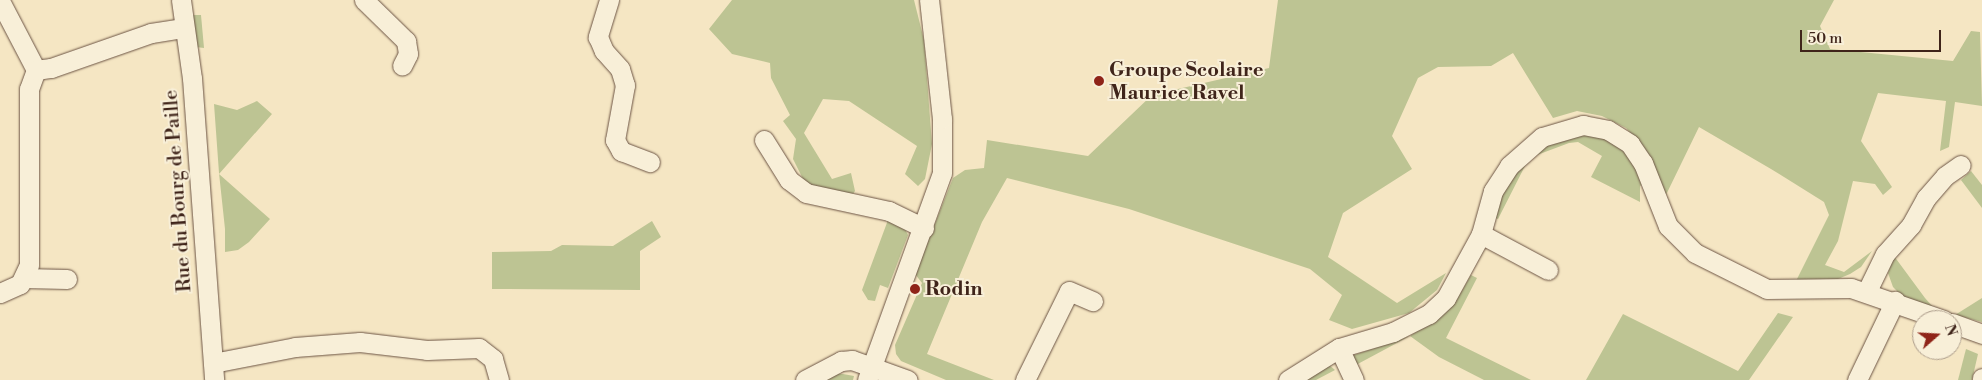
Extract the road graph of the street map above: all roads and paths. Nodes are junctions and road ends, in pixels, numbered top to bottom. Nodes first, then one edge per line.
1 (181, 0) edge
2 (364, 0) edge
3 (609, 0) edge
4 (929, 0) edge
5 (0, 2) edge
6 (184, 28) junction
7 (402, 66) dead end
8 (36, 70) junction
9 (764, 140) dead end
10 (650, 162) dead end
11 (1961, 165) dead end
12 (924, 228) junction
13 (1481, 234) junction
14 (1548, 270) dead end
15 (24, 278) junction
16 (67, 279) dead end
17 (1867, 291) junction
18 (0, 293) edge
19 (1093, 301) dead end
20 (1895, 301) junction
21 (1918, 310) edge
22 (1962, 327) edge
23 (1982, 334) edge
24 (1339, 348) junction
25 (213, 372) edge
26 (870, 374) edge
27 (499, 380) edge
28 (806, 380) edge
29 (908, 380) edge
30 (1025, 380) edge
31 (1288, 380) edge
32 (1354, 380) edge
33 (1858, 380) edge

1 - 6 street, Rue du Bourg de Paille
2 - 7 street
3 - 10 street
4 - 12 street
5 - 8 street
6 - 8 street
6 - 25 street, Rue du Bourg de Paille
8 - 15 street
9 - 12 street
11 - 17 street
12 - 26 street
13 - 14 street
13 - 17 street
13 - 24 street
15 - 16 street
15 - 18 street
17 - 20 street
19 - 30 street
20 - 21 street
20 - 33 street
22 - 23 street
24 - 31 street
24 - 32 street
25 - 27 street
26 - 28 street
26 - 29 street

